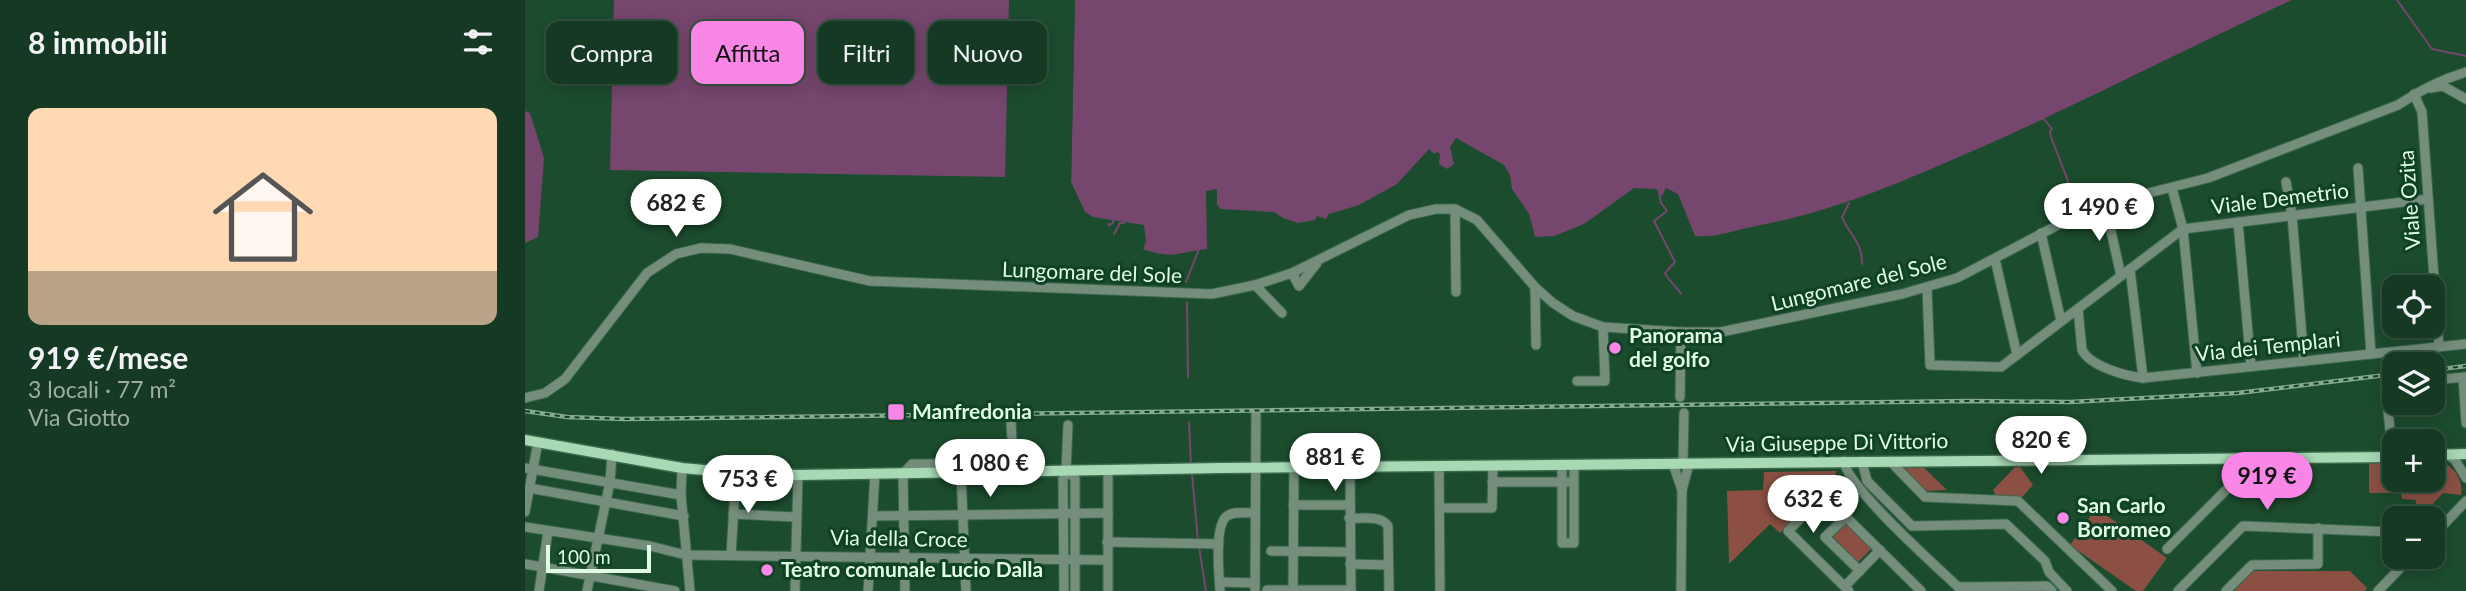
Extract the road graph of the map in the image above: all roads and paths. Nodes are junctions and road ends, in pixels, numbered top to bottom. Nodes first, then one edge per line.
1 (2466, 72) edge
2 (2417, 92) junction
3 (2466, 99) edge
4 (2358, 168) dead end
5 (2286, 182) dead end
6 (2172, 188) junction
7 (2428, 199) junction
8 (2105, 204) junction
9 (2362, 207) junction
10 (1455, 209) junction
11 (2292, 215) junction
12 (2238, 222) junction
13 (2183, 229) junction
14 (2041, 233) junction
15 (1995, 259) junction
16 (1318, 262) junction
17 (2130, 269) junction
18 (1292, 273) junction
19 (2121, 276) junction
20 (1255, 285) junction
21 (1535, 287) junction
22 (1927, 288) junction
23 (1456, 292) dead end
24 (2078, 309) junction
25 (1282, 313) dead end
26 (2061, 321) junction
27 (1603, 327) junction
28 (1681, 332) junction
29 (2466, 344) edge
30 (1536, 345) dead end
31 (2439, 347) junction
32 (2371, 354) junction
33 (2017, 355) junction
34 (2304, 361) junction
35 (2251, 366) junction
36 (2197, 373) junction
37 (2464, 377) edge
38 (2143, 378) junction
39 (2445, 379) edge
40 (1577, 381) dead end
41 (1680, 397) dead end
42 (525, 398) edge
43 (1684, 413) dead end
44 (1256, 414) dead end
45 (1011, 423) dead end
46 (2466, 423) edge
47 (1068, 425) dead end
48 (525, 440) edge
49 (538, 442) junction
50 (612, 454) junction
51 (2447, 454) joint
52 (2466, 454) edge
53 (2382, 457) edge
54 (2299, 458) junction
55 (1862, 461) junction
56 (1890, 461) junction
57 (1682, 464) junction
58 (1844, 464) junction
59 (1439, 466) junction
60 (1493, 466) junction
61 (1568, 466) junction
62 (682, 468) junction
63 (1254, 468) junction
64 (1294, 468) junction
65 (1350, 468) junction
66 (529, 469) edge
67 (1066, 471) junction
68 (1108, 471) junction
69 (1014, 472) junction
70 (736, 473) junction
71 (875, 473) junction
72 (961, 473) junction
73 (903, 474) junction
74 (798, 475) junction
75 (2466, 478) edge
76 (1854, 481) junction
77 (610, 482) junction
78 (1492, 482) junction
79 (1562, 482) junction
80 (1574, 482) junction
81 (1834, 485) junction
82 (530, 488) junction
83 (1682, 489) junction
84 (681, 495) junction
85 (526, 500) edge
86 (2466, 501) edge
87 (605, 502) junction
88 (1293, 505) junction
89 (1349, 505) junction
90 (1440, 508) junction
91 (525, 512) edge
92 (1063, 513) junction
93 (1074, 513) junction
94 (1108, 513) junction
95 (1254, 513) junction
96 (733, 514) junction
97 (963, 515) junction
98 (684, 516) junction
99 (873, 516) junction
100 (903, 516) junction
101 (796, 517) junction
102 (1349, 518) junction
103 (2445, 522) edge
104 (525, 527) edge
105 (2318, 528) junction
106 (548, 531) junction
107 (2382, 531) edge
108 (599, 540) junction
109 (1107, 542) junction
110 (1214, 544) junction
111 (2167, 548) dead end
112 (1880, 550) junction
113 (1263, 551) junction
114 (1293, 552) junction
115 (1350, 552) junction
116 (686, 555) junction
117 (731, 555) junction
118 (796, 555) junction
119 (869, 556) junction
120 (904, 557) junction
121 (965, 558) junction
122 (1063, 560) junction
123 (1075, 560) junction
124 (1107, 560) junction
125 (525, 564) edge
126 (1350, 564) junction
127 (1388, 565) junction
128 (542, 566) junction
129 (2399, 569) edge
130 (1860, 571) junction
131 (590, 577) junction
132 (2055, 578) junction
133 (622, 587) edge
134 (1220, 587) edge
135 (1255, 587) edge
136 (2049, 588) edge
137 (1847, 589) edge
138 (2107, 589) edge
139 (663, 590) edge
140 (1267, 590) edge
141 (1293, 590) edge
142 (1324, 590) edge
143 (1351, 590) edge
144 (539, 591) edge
145 (587, 591) edge
146 (675, 591) edge
147 (690, 591) edge
148 (795, 591) edge
149 (868, 591) edge
150 (905, 591) edge
151 (966, 591) edge
152 (1064, 591) edge
153 (1075, 591) edge
154 (1108, 591) edge
155 (1389, 591) edge
156 (1440, 591) edge
157 (1681, 591) edge
158 (1921, 591) edge
159 (2067, 591) edge
160 (2178, 591) edge
161 (2226, 591) edge
162 (2378, 591) edge

1 - 2 street, Lungomare del Sole
2 - 3 street
2 - 6 street, Lungomare del Sole
2 - 7 street, Viale Ozita
4 - 9 street
5 - 11 street
6 - 8 street, Lungomare del Sole
6 - 13 street
7 - 9 street, Viale Demetrio
7 - 31 street, Viale Ozita
8 - 14 street, Lungomare del Sole
8 - 19 street
9 - 11 street, Viale Demetrio
9 - 32 street
10 - 16 street, Lungomare del Sole
10 - 21 street, Lungomare del Sole
10 - 23 street
11 - 12 street, Viale Demetrio
11 - 34 street
12 - 13 street, Viale Demetrio
12 - 35 street
13 - 17 street, Viale Demetrio
13 - 36 street
14 - 15 street, Lungomare del Sole
14 - 26 street
15 - 22 street, Lungomare del Sole
15 - 33 street
16 - 18 street, Lungomare del Sole
16 - 18 street, Lungomare del Sole
17 - 19 street, Viale Demetrio
17 - 38 street
18 - 20 street, Lungomare del Sole
19 - 24 street, Viale Demetrio
20 - 25 street
20 - 42 street, Lungomare del Sole
21 - 27 street, Lungomare del Sole
21 - 30 street
22 - 28 street, Lungomare del Sole
22 - 33 street, Viale Demetrio
24 - 26 street, Viale Demetrio
24 - 38 street
26 - 33 street, Viale Demetrio
27 - 28 street, Lungomare del Sole
27 - 40 street
28 - 41 street
29 - 31 street, Via dei Templari
31 - 32 street, Via dei Templari
32 - 34 street, Via dei Templari
34 - 35 street, Via dei Templari
35 - 36 street, Via dei Templari
36 - 38 street, Via dei Templari
37 - 39 street
37 - 46 street
43 - 57 street
44 - 63 street
45 - 69 street
47 - 67 street
48 - 49 main road, Via Giuseppe Di Vittorio
49 - 50 main road, Via Giuseppe Di Vittorio
49 - 66 street
50 - 62 main road, Via Giuseppe Di Vittorio
50 - 77 street
51 - 52 main road
51 - 75 street
53 - 54 main road, Via Giuseppe Di Vittorio
54 - 56 main road, Via Giuseppe Di Vittorio
54 - 111 street
55 - 56 main road, Via Giuseppe Di Vittorio
55 - 58 main road, Via Giuseppe Di Vittorio
55 - 132 street
56 - 138 street
57 - 58 main road, Via Giuseppe Di Vittorio
57 - 61 main road, Via Giuseppe Di Vittorio
57 - 83 street
57 - 83 street
58 - 76 street
58 - 81 street
59 - 60 main road, Via Giuseppe Di Vittorio
59 - 65 main road, Via Giuseppe Di Vittorio
59 - 90 street
60 - 61 main road, Via Giuseppe Di Vittorio
60 - 78 street
61 - 79 street
61 - 80 street
62 - 70 main road, Via Giuseppe Di Vittorio
62 - 84 street
63 - 64 main road, Via Giuseppe Di Vittorio
63 - 68 main road, Via Giuseppe Di Vittorio
63 - 95 street
64 - 65 main road, Via Giuseppe Di Vittorio
64 - 88 street
65 - 89 street
66 - 77 street
66 - 82 street
67 - 68 main road, Via Giuseppe Di Vittorio
67 - 69 main road, Via Giuseppe Di Vittorio
67 - 92 street
67 - 93 street
68 - 94 street
69 - 72 main road, Via Giuseppe Di Vittorio
70 - 74 main road, Via Giuseppe Di Vittorio
70 - 96 street
71 - 73 main road, Via Giuseppe Di Vittorio
71 - 74 main road, Via Giuseppe Di Vittorio
71 - 99 street
72 - 73 main road, Via Giuseppe Di Vittorio
72 - 97 street
73 - 100 street
74 - 101 street
76 - 81 street
76 - 136 street
77 - 84 street
77 - 87 street
78 - 79 street
78 - 90 street
79 - 80 street
79 - 80 street
81 - 137 street
82 - 85 street
82 - 87 street
83 - 157 street
84 - 98 street
85 - 91 street
86 - 103 street
87 - 98 street
87 - 108 street
88 - 89 street
88 - 114 street
89 - 102 street
90 - 156 street
92 - 93 street
92 - 97 street
92 - 122 street
93 - 94 street
93 - 123 street
94 - 109 street
95 - 110 street
95 - 113 street
96 - 101 street
96 - 117 street
97 - 100 street
97 - 121 street
98 - 116 street
99 - 100 street
99 - 119 street
100 - 120 street
101 - 118 street
102 - 115 street
102 - 127 street
104 - 106 street, Via della Croce
105 - 107 street
105 - 160 street
105 - 161 street
106 - 108 street, Via della Croce
106 - 128 street
108 - 116 street, Via della Croce
108 - 131 street
109 - 110 street
109 - 124 street
110 - 134 street
112 - 130 street
112 - 130 street
112 - 158 street
113 - 114 street
113 - 135 street
114 - 115 street
114 - 141 street
115 - 126 street
116 - 117 street, Via della Croce
116 - 147 street
117 - 118 street, Via della Croce
118 - 119 street, Via della Croce
118 - 148 street
119 - 120 street, Via della Croce
119 - 149 street
120 - 121 street, Via della Croce
120 - 150 street
121 - 122 street, Via della Croce
121 - 151 street
122 - 123 street, Via della Croce
122 - 152 street
123 - 124 street, Via della Croce
123 - 153 street
124 - 154 street
125 - 128 street
126 - 127 street
126 - 143 street
127 - 155 street
128 - 131 street
128 - 144 street
129 - 162 street
130 - 137 street
131 - 133 street
131 - 145 street
132 - 136 street
132 - 159 street
133 - 139 street
134 - 135 street
139 - 146 street
140 - 141 street
141 - 142 street
142 - 143 street

